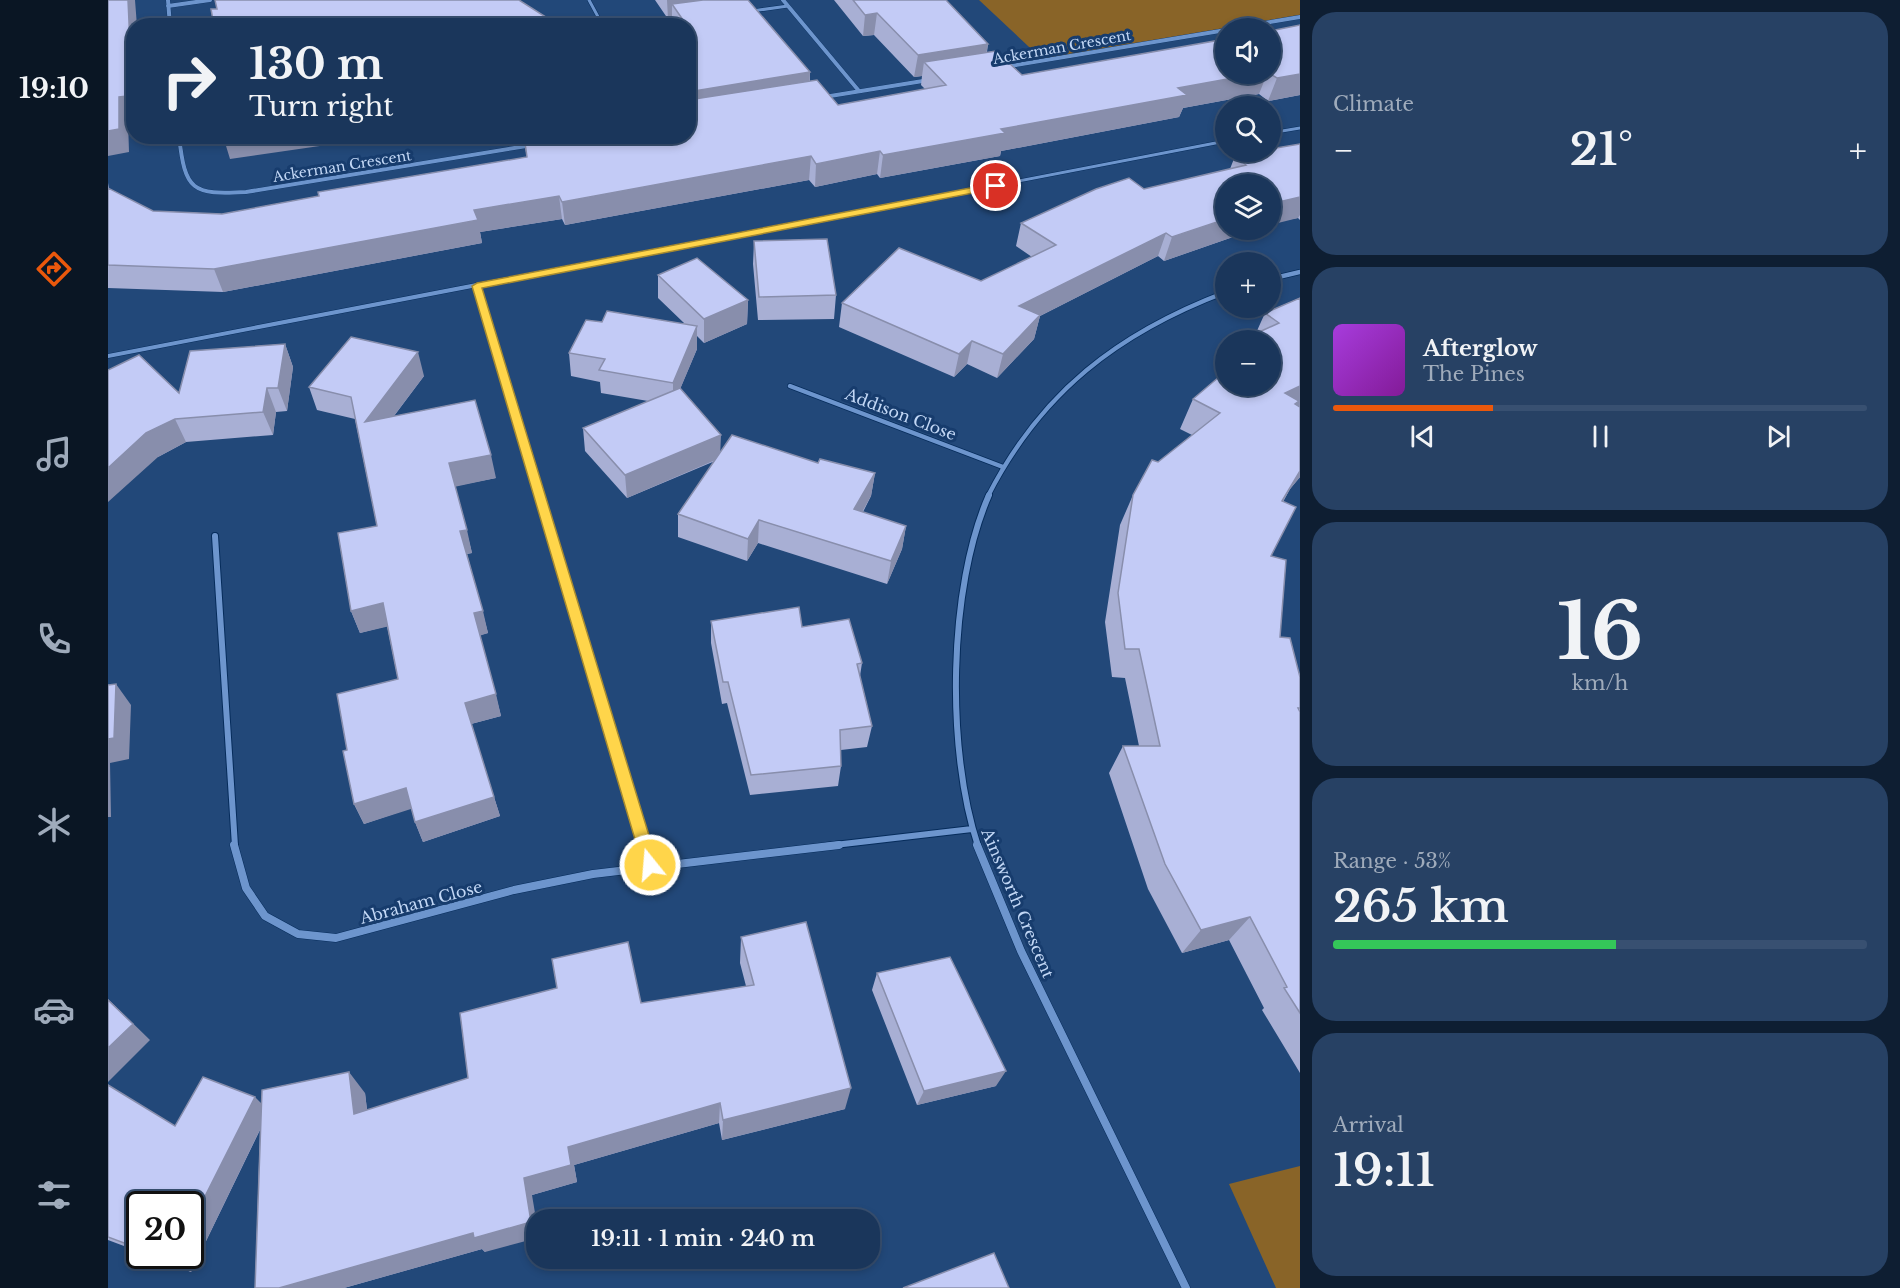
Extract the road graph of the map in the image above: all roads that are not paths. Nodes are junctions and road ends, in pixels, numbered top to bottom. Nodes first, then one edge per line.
1 (168, 0) edge
2 (210, 0) edge
3 (589, 0) edge
4 (783, 0) edge
5 (168, 6) junction
6 (788, 6) junction
7 (744, 12) edge
8 (1300, 17) edge
9 (169, 18) edge
10 (599, 18) edge
11 (1281, 20) edge
12 (1215, 32) edge
13 (998, 68) edge
14 (940, 78) edge
15 (859, 92) junction
16 (813, 99) edge
17 (1300, 128) edge
18 (1281, 131) edge
19 (1215, 143) edge
20 (180, 144) edge
21 (538, 144) edge
22 (1300, 272) edge
23 (1281, 276) edge
24 (477, 286) junction
25 (1215, 296) edge
26 (108, 356) edge
27 (790, 386) dead end
28 (1003, 467) junction
29 (215, 536) dead end
30 (972, 829) junction
31 (650, 865) junction
32 (1186, 1288) edge

1 - 5 street
2 - 5 street
3 - 10 lane
4 - 6 street
5 - 9 street
6 - 7 lane
6 - 15 street
8 - 11 street
12 - 13 street, Ackerman Crescent
14 - 15 street
15 - 16 street
17 - 18 lane
19 - 24 lane
20 - 21 street, Ackerman Crescent
22 - 23 street
24 - 26 lane
24 - 31 lane
25 - 28 street, Ainsworth Crescent
27 - 28 street, Addison Close
28 - 30 street, Ainsworth Crescent
29 - 31 street, Abraham Close
30 - 31 street, Abraham Close
30 - 32 street, Ainsworth Crescent

